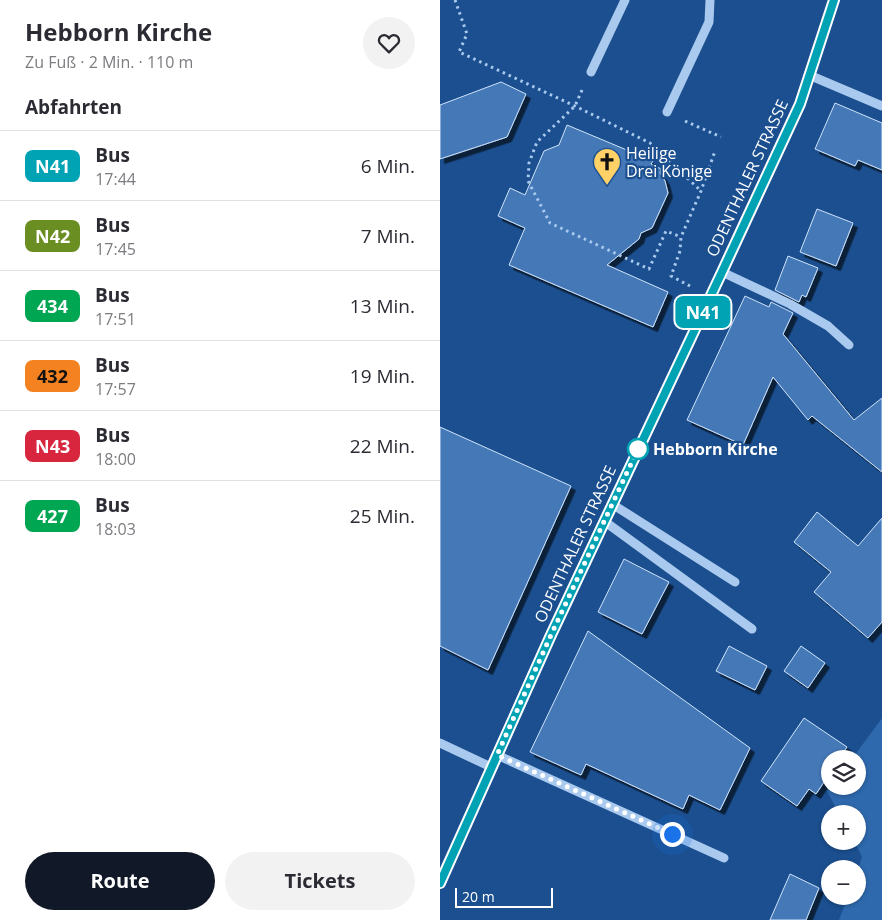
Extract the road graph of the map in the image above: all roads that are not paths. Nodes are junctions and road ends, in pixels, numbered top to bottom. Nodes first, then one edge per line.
1 (625, 0) edge
2 (710, 0) edge
3 (834, 0) edge
4 (591, 72) road end
5 (809, 76) junction
6 (882, 106) edge
7 (667, 112) road end
8 (722, 272) junction
9 (848, 345) dead end
10 (612, 504) junction
11 (604, 521) junction
12 (735, 582) dead end
13 (752, 629) dead end
14 (440, 743) edge
15 (497, 755) junction
16 (491, 768) junction
17 (724, 858) dead end
18 (440, 883) edge

1 - 4 lane
2 - 7 lane
3 - 5 main road, ODENTHALER STRASSE
5 - 6 lane
5 - 8 main road, ODENTHALER STRASSE
8 - 9 lane
8 - 10 main road, ODENTHALER STRASSE
10 - 11 main road, ODENTHALER STRASSE
10 - 12 lane
11 - 13 lane
11 - 15 main road, ODENTHALER STRASSE
14 - 16 lane
15 - 16 main road, ODENTHALER STRASSE
15 - 17 lane
16 - 18 main road, ODENTHALER STRASSE

